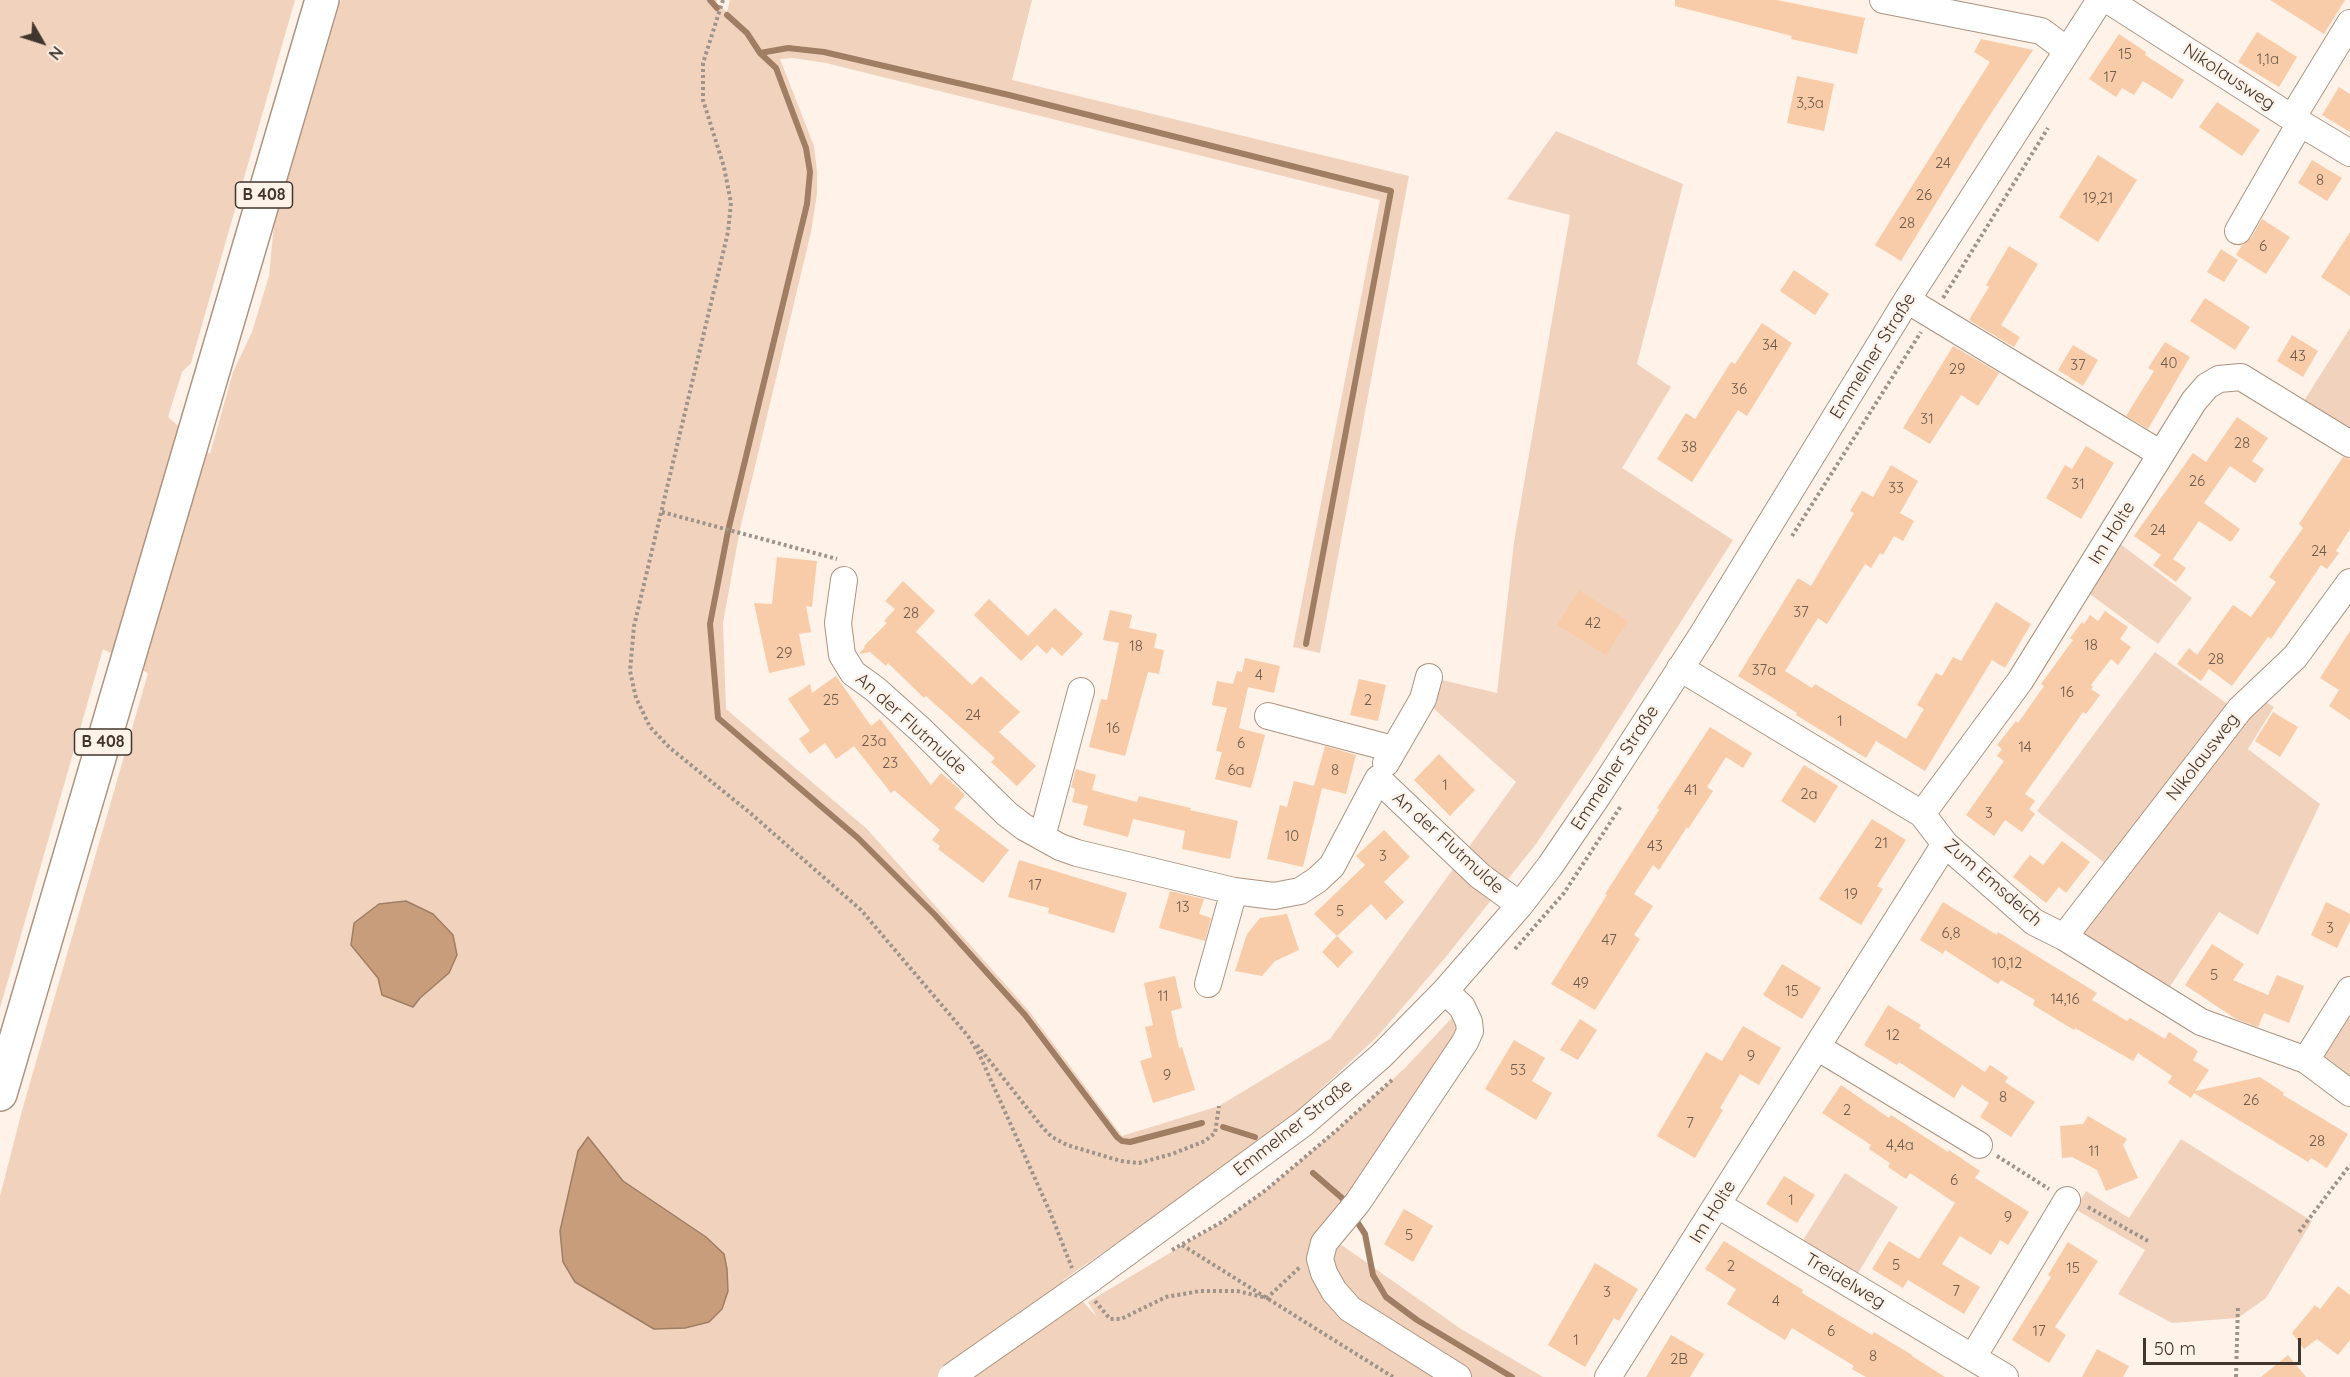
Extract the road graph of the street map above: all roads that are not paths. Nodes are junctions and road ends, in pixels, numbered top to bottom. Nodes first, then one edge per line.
1 (322, 0) edge
2 (1883, 0) edge
3 (2100, 0) edge
4 (2108, 0) edge
5 (1928, 5) edge
6 (2350, 23) edge
7 (2067, 50) junction
8 (2296, 121) junction
9 (2350, 153) edge
10 (2238, 231) dead end
11 (1907, 300) junction
12 (2350, 444) edge
13 (2161, 454) junction
14 (844, 580) road end
15 (2350, 582) edge
16 (1680, 668) junction
17 (1429, 677) dead end
18 (1081, 691) dead end
19 (1268, 716) dead end
20 (1393, 749) junction
21 (1378, 779) junction
22 (1922, 814) junction
23 (1042, 837) junction
24 (1945, 844) junction
25 (1233, 891) junction
26 (1520, 905) junction
27 (2064, 937) junction
28 (1208, 984) dead end
29 (2350, 990) edge
30 (1445, 991) junction
31 (1817, 1047) junction
32 (2306, 1060) junction
33 (2350, 1093) edge
34 (0, 1094) edge
35 (1979, 1144) road end
36 (2067, 1200) road end
37 (1718, 1205) junction
38 (1973, 1357) junction
39 (951, 1377) edge
40 (1458, 1377) edge
41 (1608, 1377) edge
42 (2005, 1377) edge

1 - 34 main road, B 408
2 - 5 street
3 - 7 street, Emmelner Straße
4 - 8 street, Nikolausweg
5 - 7 street
6 - 8 street
7 - 11 street, Emmelner Straße
8 - 9 street, Nikolausweg
8 - 10 street
11 - 13 street
11 - 16 street, Emmelner Straße
12 - 13 street, Im Holte
13 - 22 street, Im Holte
14 - 23 street, An der Flutmulde
15 - 27 street, Nikolausweg
16 - 22 street, Zum Emsdeich
16 - 26 street, Emmelner Straße
17 - 20 street, An der Flutmulde
18 - 23 street
19 - 20 street
20 - 21 street, An der Flutmulde
21 - 25 street, An der Flutmulde
21 - 26 street, An der Flutmulde
22 - 24 street, Zum Emsdeich
23 - 25 street, An der Flutmulde
24 - 27 street, Zum Emsdeich
24 - 31 street, Im Holte
25 - 28 street
26 - 30 street, Emmelner Straße
27 - 32 street, Zum Emsdeich
29 - 32 street
30 - 39 street, Emmelner Straße, bridge
30 - 40 street
31 - 35 street
31 - 37 street, Im Holte
32 - 33 street, Zum Emsdeich
36 - 38 street
37 - 38 street, Treidelweg
37 - 41 street, Im Holte
38 - 42 street, Treidelweg

